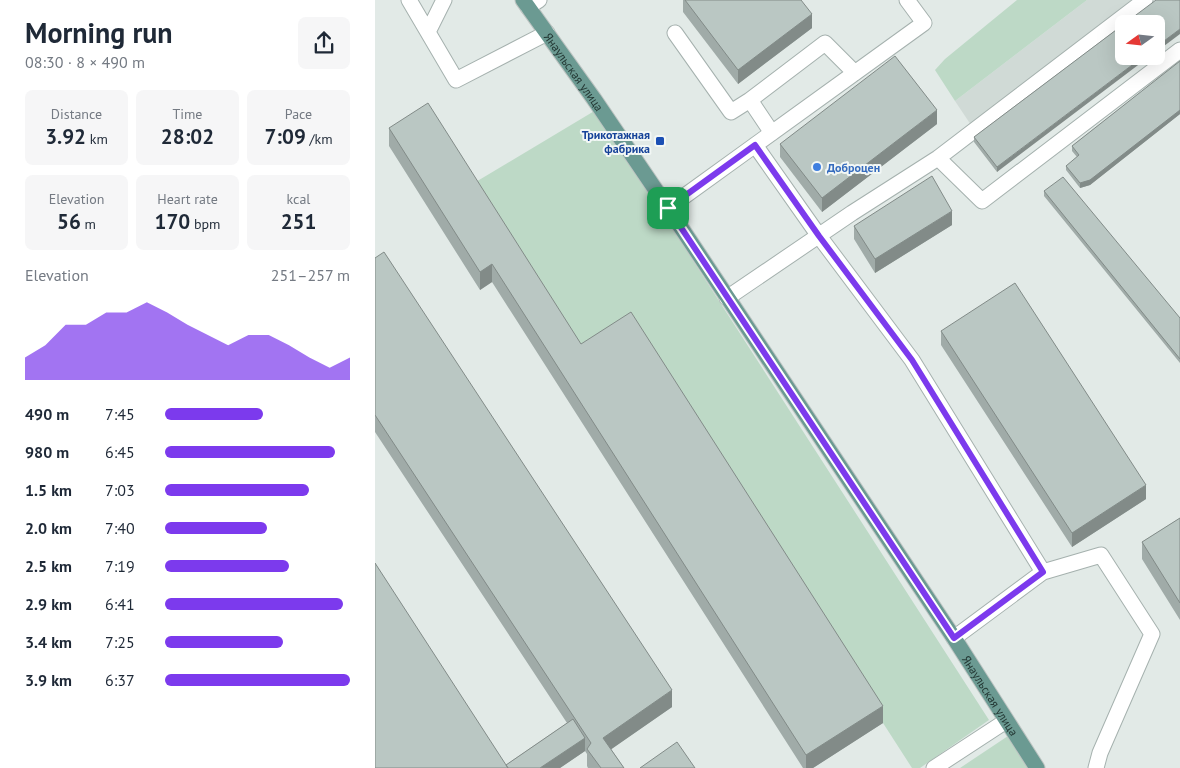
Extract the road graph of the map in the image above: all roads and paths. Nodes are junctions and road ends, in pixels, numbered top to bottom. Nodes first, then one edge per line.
1 (409, 0) edge
2 (444, 0) edge
3 (907, 0) edge
4 (1145, 0) edge
5 (530, 2) edge
6 (428, 32) junction
7 (547, 33) junction
8 (675, 33) dead end
9 (1180, 50) edge
10 (855, 73) junction
11 (750, 100) junction
12 (771, 133) junction
13 (755, 145) junction
14 (937, 158) junction
15 (668, 208) junction
16 (819, 236) junction
17 (727, 298) junction
18 (1043, 572) junction
19 (954, 638) junction
20 (1006, 721) junction
21 (934, 768) edge
22 (1037, 768) edge
23 (1096, 768) edge

1 - 6 street
2 - 6 street
3 - 10 street
4 - 14 street
5 - 7 main road, Янаульская улица
6 - 7 street
7 - 15 main road, Янаульская улица
8 - 11 street
9 - 14 street
10 - 11 street
10 - 12 street
11 - 12 street
12 - 13 street
13 - 15 street
13 - 16 street
14 - 16 street
15 - 17 main road, Янаульская улица
16 - 17 street
16 - 18 street
17 - 19 main road, Янаульская улица
18 - 19 street
18 - 23 street
19 - 20 main road, Янаульская улица
20 - 21 street
20 - 22 main road, Янаульская улица

